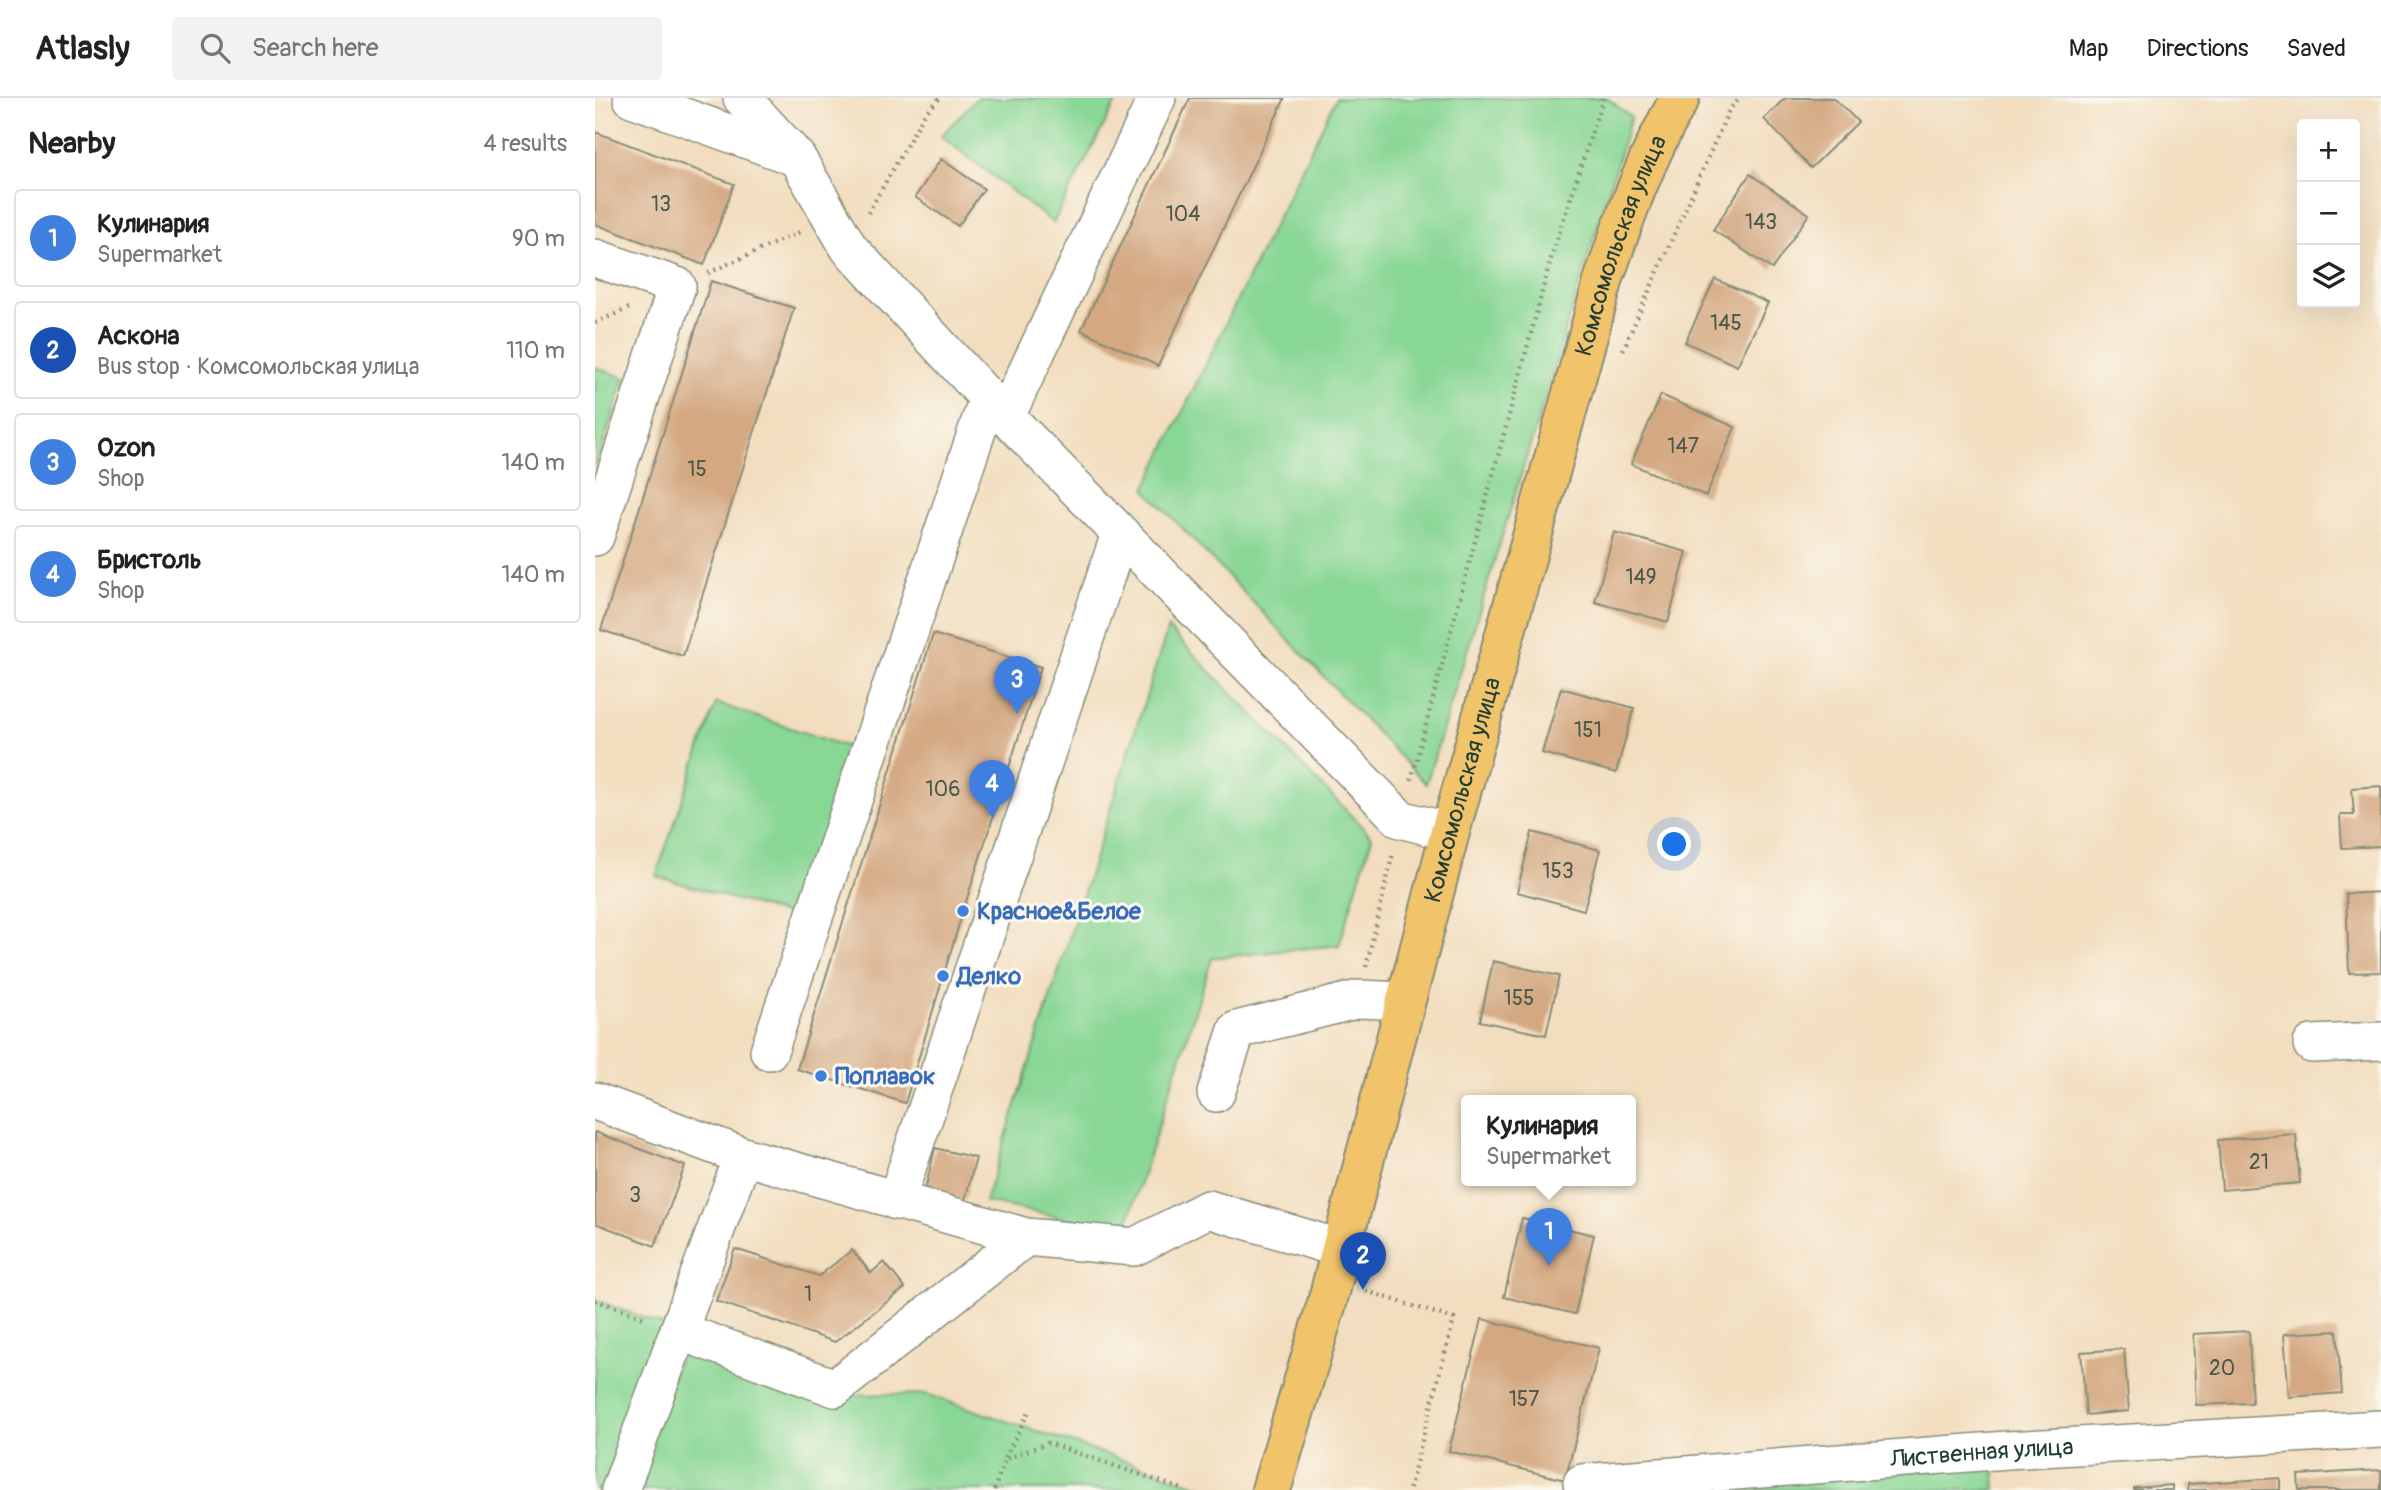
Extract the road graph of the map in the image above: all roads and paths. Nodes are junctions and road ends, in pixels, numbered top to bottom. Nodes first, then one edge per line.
1 (632, 98) edge
2 (742, 98) edge
3 (940, 98) edge
4 (1157, 98) edge
5 (1603, 98) edge
6 (1680, 98) edge
7 (797, 158) junction
8 (840, 233) junction
9 (595, 258) edge
10 (677, 286) junction
11 (595, 323) edge
12 (997, 407) junction
13 (1120, 534) junction
14 (595, 537) edge
15 (1400, 818) junction
16 (1450, 832) junction
17 (1359, 999) junction
18 (1405, 1001) junction
19 (2381, 1041) edge
20 (2312, 1044) dead end
21 (769, 1051) dead end
22 (1216, 1093) dead end
23 (595, 1101) edge
24 (743, 1156) junction
25 (896, 1201) junction
26 (1026, 1237) junction
27 (1342, 1249) junction
28 (1363, 1290) dead end
29 (595, 1300) edge
30 (679, 1331) junction
31 (1030, 1409) dead end
32 (2381, 1429) edge
33 (1005, 1459) junction
34 (1583, 1487) edge
35 (620, 1490) edge
36 (994, 1490) edge
37 (1185, 1490) edge
38 (1271, 1490) edge
39 (1409, 1490) edge

1 - 7 street
2 - 7 street
3 - 8 path
4 - 12 street
5 - 15 path
6 - 16 main road, Комсомольская улица
7 - 8 street
8 - 10 path
8 - 12 street
9 - 10 street
10 - 11 path
10 - 14 street
12 - 13 street
12 - 21 street
13 - 15 street
13 - 25 street
15 - 16 street
15 - 17 path
16 - 18 main road, Комсомольская улица
17 - 18 street
17 - 22 street
18 - 27 main road, Комсомольская улица
19 - 20 street
23 - 24 street
24 - 25 street
24 - 30 street
25 - 26 street
26 - 27 street
26 - 30 street
27 - 38 main road, Комсомольская улица
28 - 39 path
29 - 30 path
30 - 35 street
31 - 33 path
32 - 34 street, Лиственная улица
33 - 36 path
33 - 37 path

